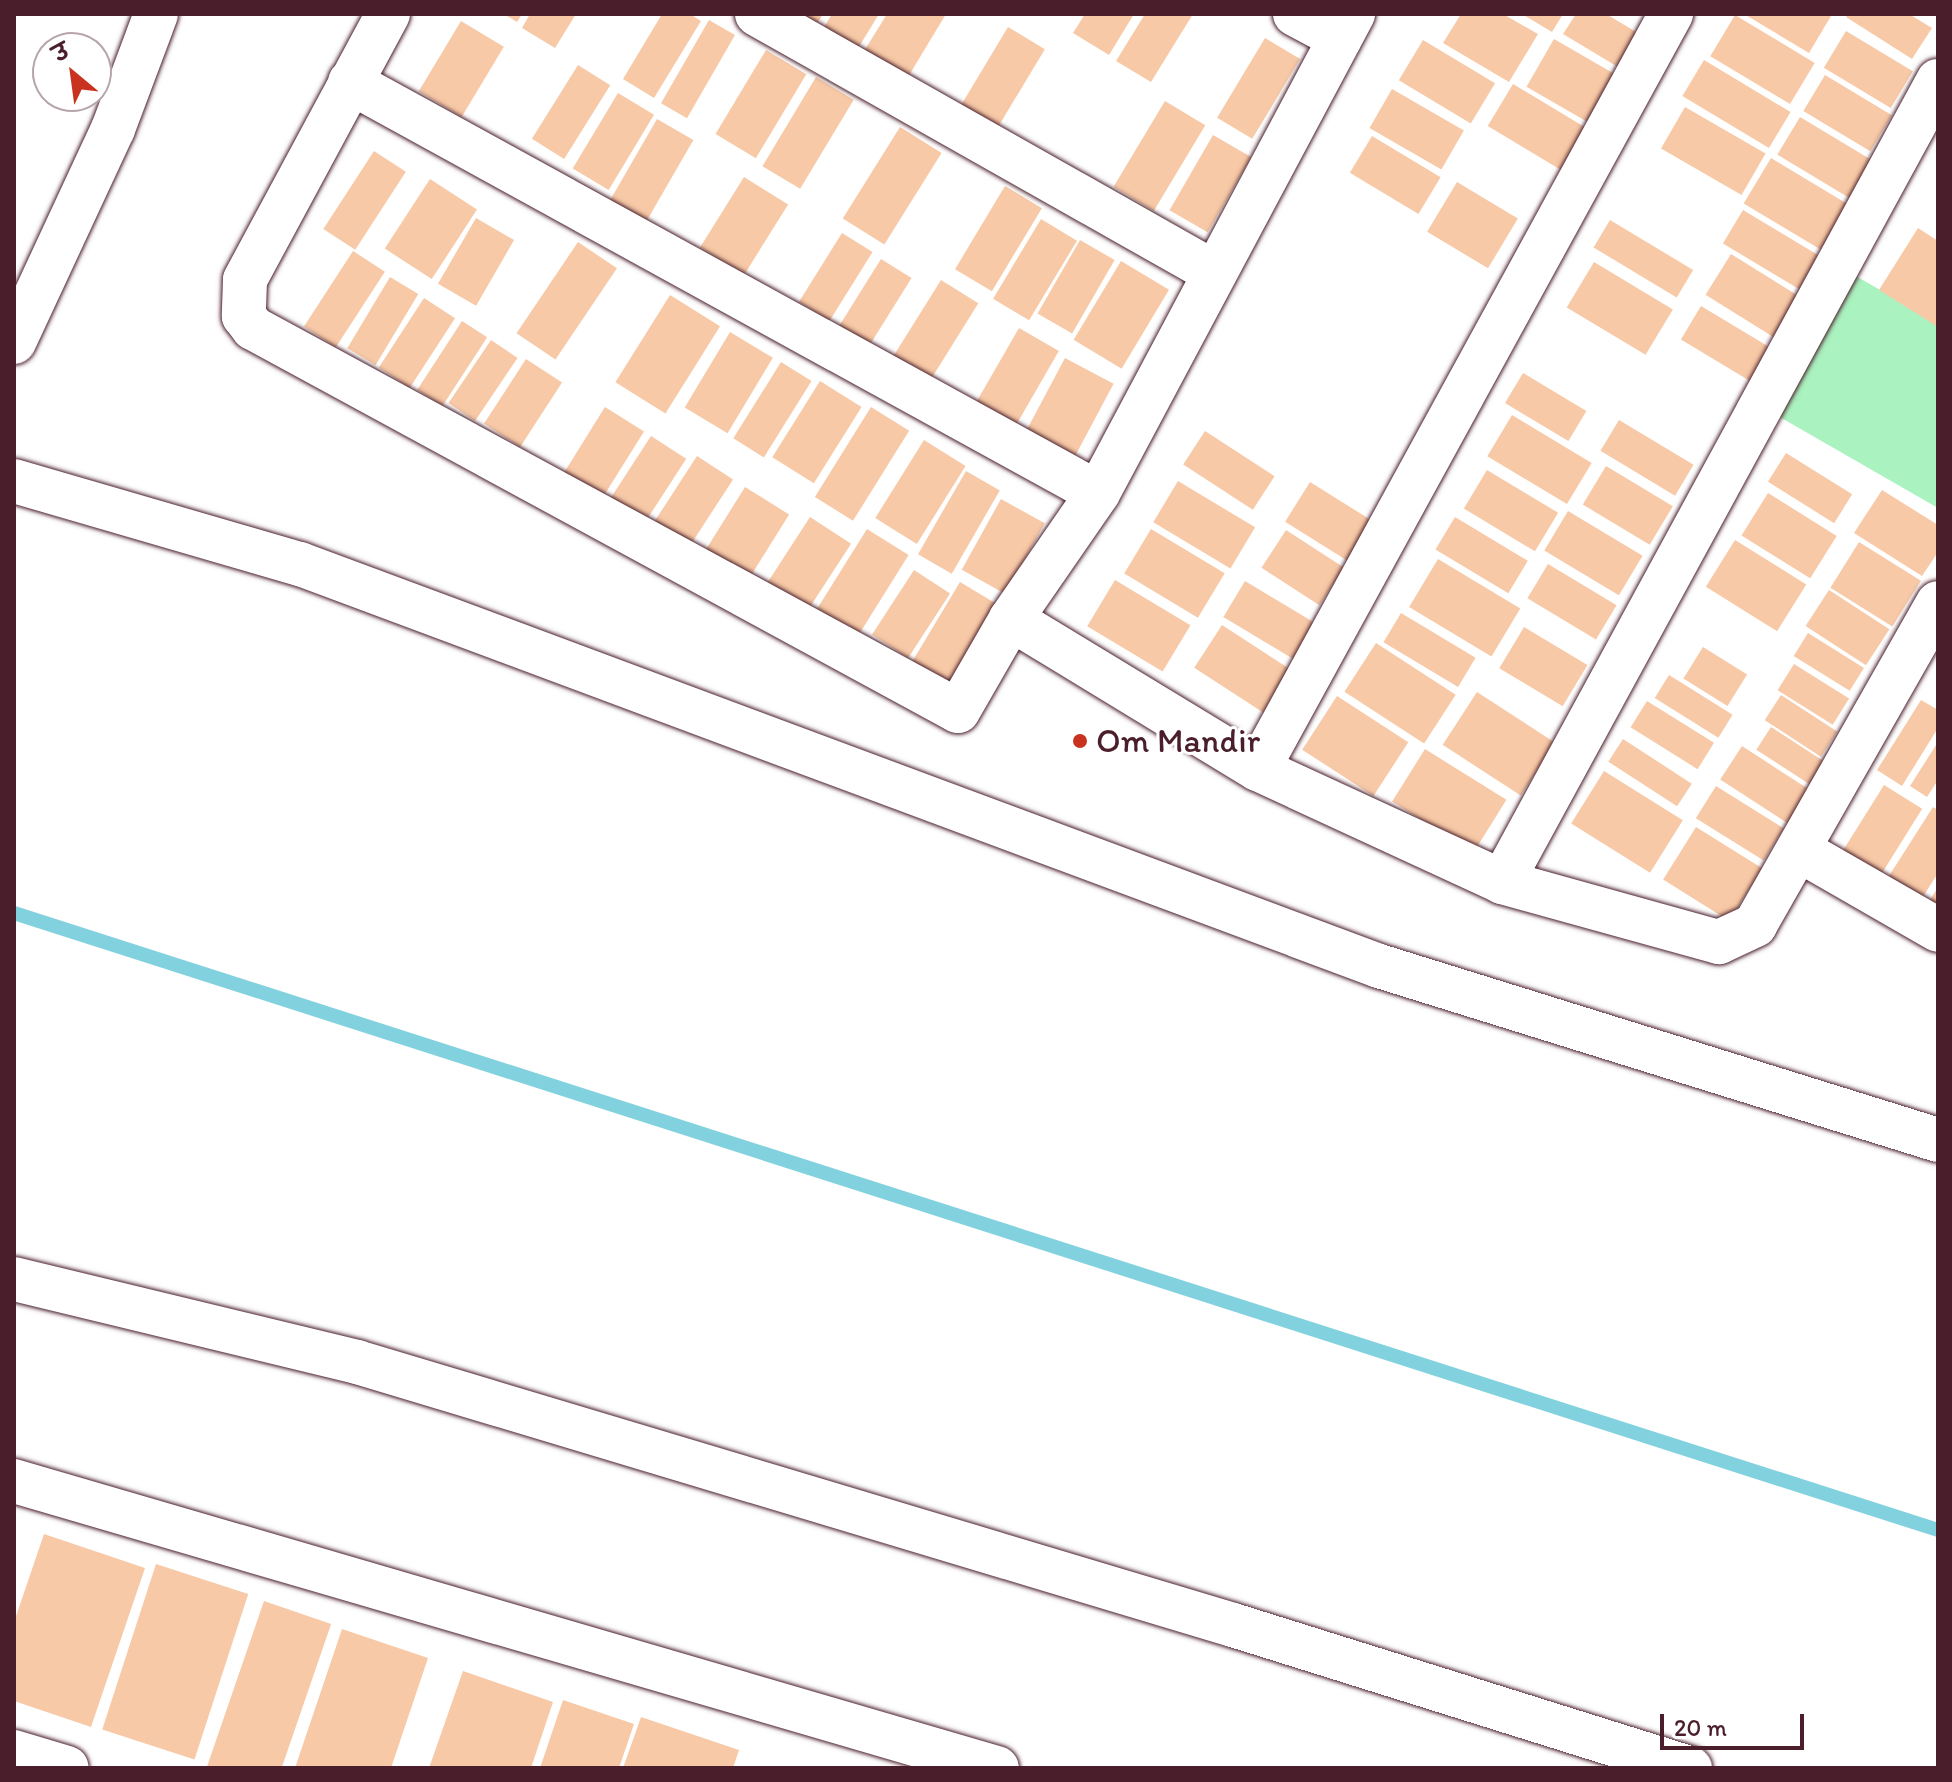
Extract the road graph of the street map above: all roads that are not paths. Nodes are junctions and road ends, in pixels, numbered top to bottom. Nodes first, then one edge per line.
1 (388, 14) edge
2 (757, 14) edge
3 (1295, 14) edge
4 (1671, 14) edge
5 (151, 19) edge
6 (1347, 26) edge
7 (1938, 81) edge
8 (350, 82) junction
9 (1215, 273) junction
10 (14, 342) edge
11 (14, 481) edge
12 (1098, 493) junction
13 (1011, 619) junction
14 (1933, 623) edge
15 (1258, 769) junction
16 (1799, 850) junction
17 (1502, 882) junction
18 (1938, 930) edge
19 (1938, 1140) edge
20 (14, 1279) edge
21 (14, 1481) edge
22 (14, 1752) edge
23 (67, 1768) edge
24 (997, 1768) edge
25 (1690, 1768) edge

1 - 8 street
2 - 9 street
3 - 6 street
4 - 15 street
5 - 10 street
6 - 9 street
7 - 17 street
8 - 12 street
8 - 13 street
9 - 12 street
11 - 19 street
12 - 13 street
13 - 15 street
14 - 16 street
15 - 17 street
16 - 17 street
16 - 18 street
20 - 25 street
21 - 24 street
22 - 23 street

